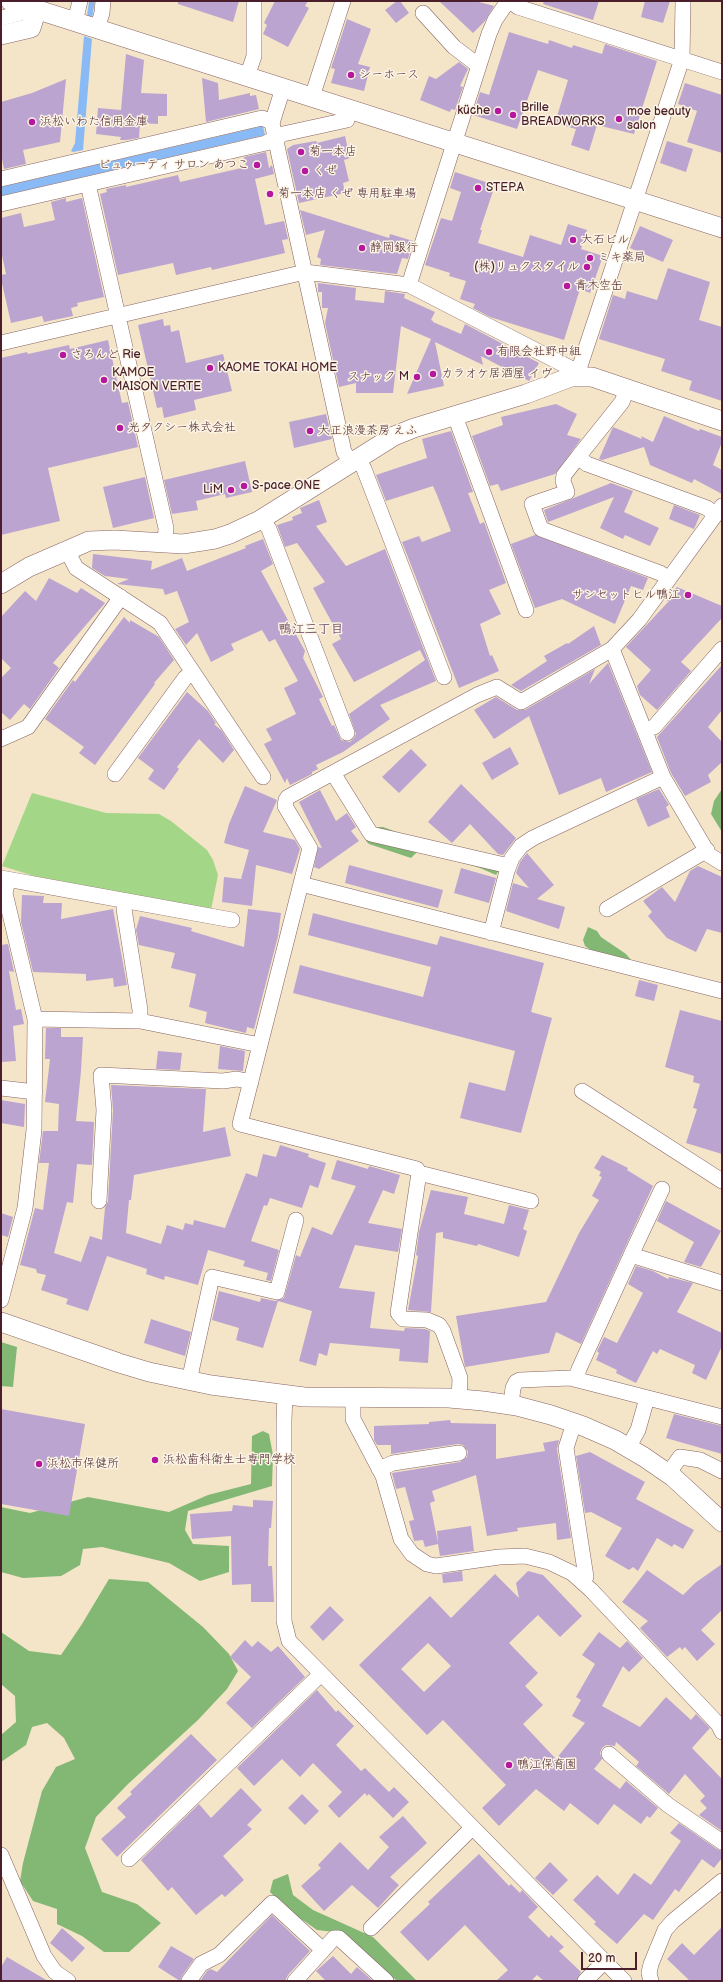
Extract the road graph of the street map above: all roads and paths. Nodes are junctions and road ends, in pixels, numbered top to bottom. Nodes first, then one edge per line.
1 (10, 1) edge
2 (80, 1) edge
3 (102, 1) edge
4 (254, 1) edge
5 (343, 1) edge
6 (509, 1) edge
7 (683, 1) edge
8 (37, 10) junction
9 (423, 13) dead end
10 (1, 18) edge
11 (75, 22) junction
12 (97, 29) junction
13 (1, 35) edge
14 (682, 59) junction
15 (478, 66) junction
16 (722, 72) edge
17 (247, 77) junction
18 (283, 88) junction
19 (312, 97) junction
20 (350, 109) junction
21 (272, 122) junction
22 (275, 138) junction
23 (454, 142) junction
24 (1, 179) edge
25 (88, 184) junction
26 (635, 200) junction
27 (1, 204) edge
28 (722, 228) edge
29 (305, 272) junction
30 (409, 285) junction
31 (118, 316) junction
32 (1, 343) edge
33 (578, 374) junction
34 (627, 389) junction
35 (455, 416) junction
36 (722, 421) edge
37 (578, 457) junction
38 (354, 460) junction
39 (719, 511) edge
40 (262, 519) junction
41 (165, 544) junction
42 (67, 550) junction
43 (669, 580) junction
44 (1, 584) edge
45 (121, 598) junction
46 (526, 610) dead end
47 (612, 649) junction
48 (722, 650) edge
49 (193, 672) junction
50 (444, 677) dead end
51 (645, 730) junction
52 (347, 733) dead end
53 (1, 739) edge
54 (333, 773) junction
55 (115, 774) dead end
56 (263, 777) dead end
57 (663, 777) junction
58 (707, 850) junction
59 (722, 863) edge
60 (509, 866) junction
61 (4, 879) edge
62 (301, 884) junction
63 (126, 901) junction
64 (607, 909) dead end
65 (232, 920) dead end
66 (491, 933) junction
67 (722, 991) edge
68 (35, 1019) junction
69 (140, 1021) junction
70 (260, 1045) junction
71 (251, 1082) junction
72 (1, 1088) edge
73 (35, 1092) junction
74 (582, 1092) dead end
75 (419, 1172) junction
76 (722, 1181) edge
77 (662, 1189) dead end
78 (99, 1201) dead end
79 (532, 1201) dead end
80 (296, 1220) dead end
81 (631, 1255) junction
82 (722, 1283) edge
83 (1, 1300) edge
84 (1, 1322) edge
85 (576, 1379) junction
86 (189, 1381) junction
87 (286, 1395) junction
88 (353, 1398) junction
89 (647, 1398) junction
90 (459, 1399) junction
91 (511, 1405) junction
92 (722, 1417) edge
93 (574, 1423) junction
94 (628, 1448) junction
95 (459, 1453) dead end
96 (379, 1470) junction
97 (722, 1471) edge
98 (668, 1474) junction
99 (722, 1522) edge
100 (583, 1581) junction
101 (320, 1674) junction
102 (722, 1732) edge
103 (609, 1754) dead end
104 (472, 1828) junction
105 (722, 1842) edge
106 (129, 1859) dead end
107 (2, 1860) edge
108 (722, 1881) edge
109 (371, 1928) dead end
110 (323, 1950) junction
111 (605, 1962) junction
112 (68, 1981) edge
113 (189, 1981) edge
114 (295, 1981) edge
115 (386, 1981) edge
116 (585, 1981) edge
117 (624, 1981) edge
118 (651, 1981) edge

1 - 8 street
2 - 11 street
3 - 12 street
4 - 17 street
5 - 19 street
6 - 14 street
6 - 15 street
7 - 14 street
8 - 10 street
8 - 11 street
8 - 13 street
9 - 15 street
11 - 12 street
12 - 17 street
14 - 16 street
14 - 26 street
15 - 23 street
17 - 18 street
18 - 19 street
18 - 21 street
19 - 20 street
20 - 22 street
20 - 23 street
21 - 22 street
21 - 24 street
22 - 25 street
22 - 29 street
23 - 26 street
23 - 30 street
25 - 27 street
25 - 31 street
26 - 28 street
26 - 33 street
29 - 30 street
29 - 31 street
29 - 38 street
30 - 33 street
31 - 32 street
31 - 41 street
33 - 34 street
33 - 35 street
34 - 36 street
34 - 37 street
35 - 38 street
35 - 46 street
37 - 39 street
37 - 43 street
38 - 40 street
38 - 50 street
39 - 43 street
40 - 41 street
40 - 52 street
41 - 42 street
42 - 44 street
42 - 45 street
43 - 47 street
45 - 49 street
45 - 53 street
47 - 51 street
47 - 54 street
48 - 51 street
49 - 55 street
49 - 56 street
51 - 57 street
54 - 60 street
54 - 62 street
57 - 58 street
57 - 60 street
58 - 59 street
58 - 64 street
60 - 66 street
61 - 63 street
61 - 68 street
62 - 66 street
62 - 70 street
63 - 65 street
63 - 69 street
66 - 67 street
68 - 69 street
68 - 73 street
69 - 70 street
70 - 71 street
71 - 75 street
71 - 78 street
72 - 73 street
73 - 83 street
74 - 76 street
75 - 79 street
75 - 90 street
77 - 81 street
80 - 86 street
81 - 82 street
81 - 85 street
84 - 86 street
85 - 89 street
85 - 91 street
86 - 87 street
87 - 88 street
87 - 101 street
88 - 90 street
88 - 96 street
89 - 92 street
89 - 94 street
90 - 91 street
91 - 93 street
93 - 94 street
93 - 100 street
94 - 98 street
95 - 96 street
96 - 100 street
97 - 98 street
98 - 99 street
100 - 102 street
101 - 104 street
101 - 106 street
103 - 105 street
104 - 109 street
104 - 111 street
107 - 112 street
108 - 118 street
110 - 113 street
110 - 114 street
110 - 115 street
111 - 116 street
111 - 117 street

